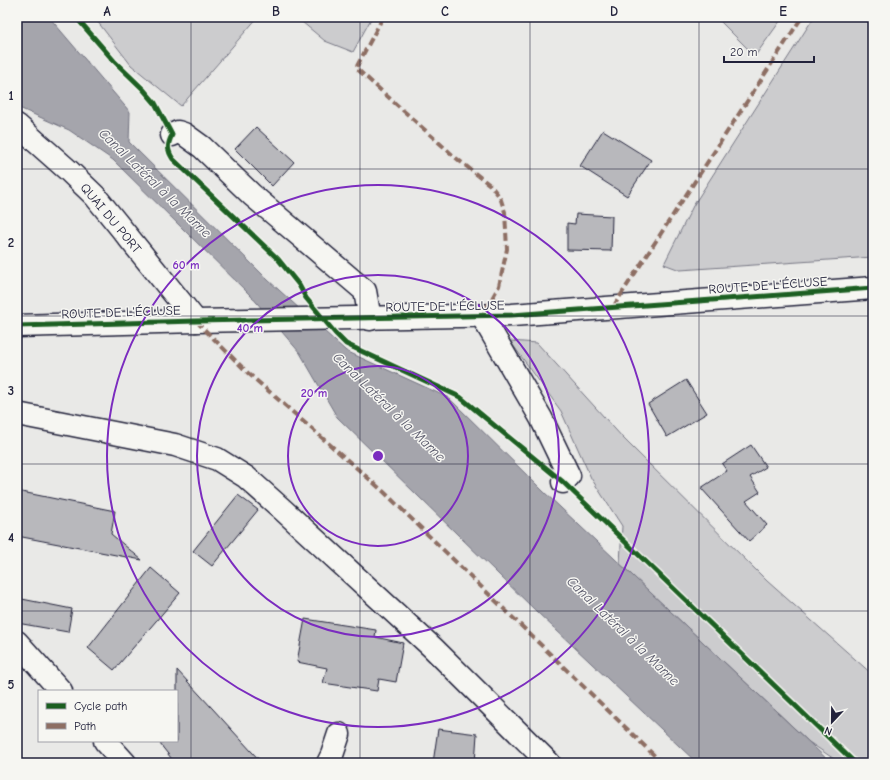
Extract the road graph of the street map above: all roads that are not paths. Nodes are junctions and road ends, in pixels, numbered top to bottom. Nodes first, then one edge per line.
1 (17, 125) edge
2 (172, 136) dead end
3 (873, 288) edge
4 (482, 316) junction
5 (370, 319) junction
6 (196, 321) junction
7 (17, 326) edge
8 (17, 414) edge
9 (563, 482) dead end
10 (17, 642) edge
11 (60, 690) edge
12 (339, 734) dead end
13 (106, 742) edge
14 (125, 763) edge
15 (328, 763) edge
16 (549, 763) edge

1 - 6 street, QUAI DU PORT
2 - 5 street
3 - 4 street, ROUTE DE L'ÉCLUSE
4 - 5 street, ROUTE DE L'ÉCLUSE
4 - 9 street
5 - 6 street, ROUTE DE L'ÉCLUSE
6 - 7 street, ROUTE DE L'ÉCLUSE
8 - 16 street
10 - 11 street
12 - 15 street
13 - 14 street

